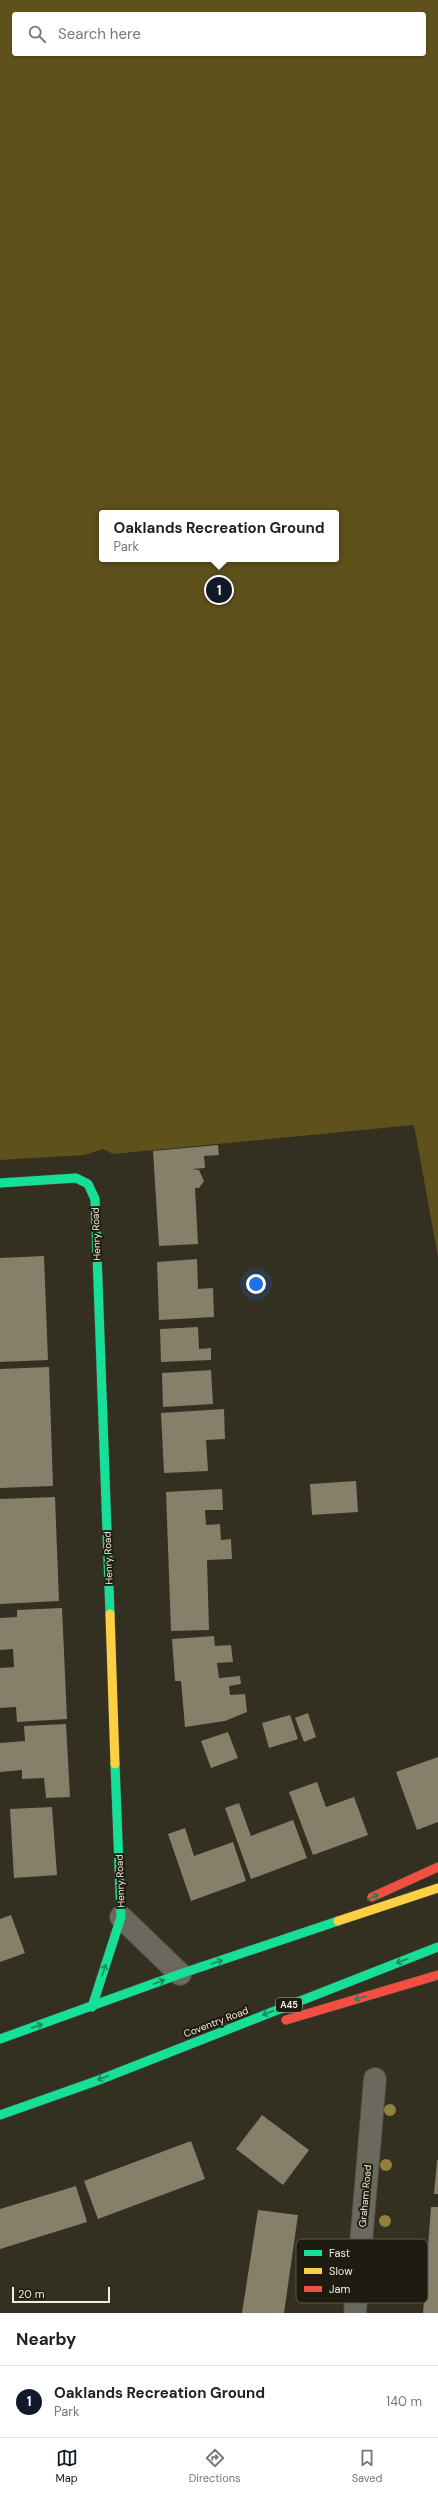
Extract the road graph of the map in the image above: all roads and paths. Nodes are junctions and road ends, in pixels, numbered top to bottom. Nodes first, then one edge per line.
1 (0, 1183) edge
2 (438, 1867) edge
3 (438, 1888) edge
4 (121, 1917) junction
5 (438, 1947) edge
6 (261, 1948) junction
7 (180, 1974) junction
8 (438, 1975) edge
9 (92, 2007) junction
10 (277, 2023) dead end
11 (254, 2030) dead end
12 (0, 2039) edge
13 (139, 2064) junction
14 (375, 2079) dead end
15 (0, 2115) edge
16 (361, 2239) edge
17 (356, 2303) edge
18 (355, 2313) edge

1 - 4 main road, Henry Road
6 -> 2 main road
3 - 6 main road
4 - 7 street, Henry Road
9 -> 4 main road, Henry Road
5 -> 13 main road, Coventry Road / A45
7 -> 6 main road
9 -> 7 main road
8 -> 10 main road
12 -> 9 main road
11 - 13 main road
13 -> 15 main road, Coventry Road / A45
14 - 16 street, Graham Road
17 - 18 street, Graham Road

